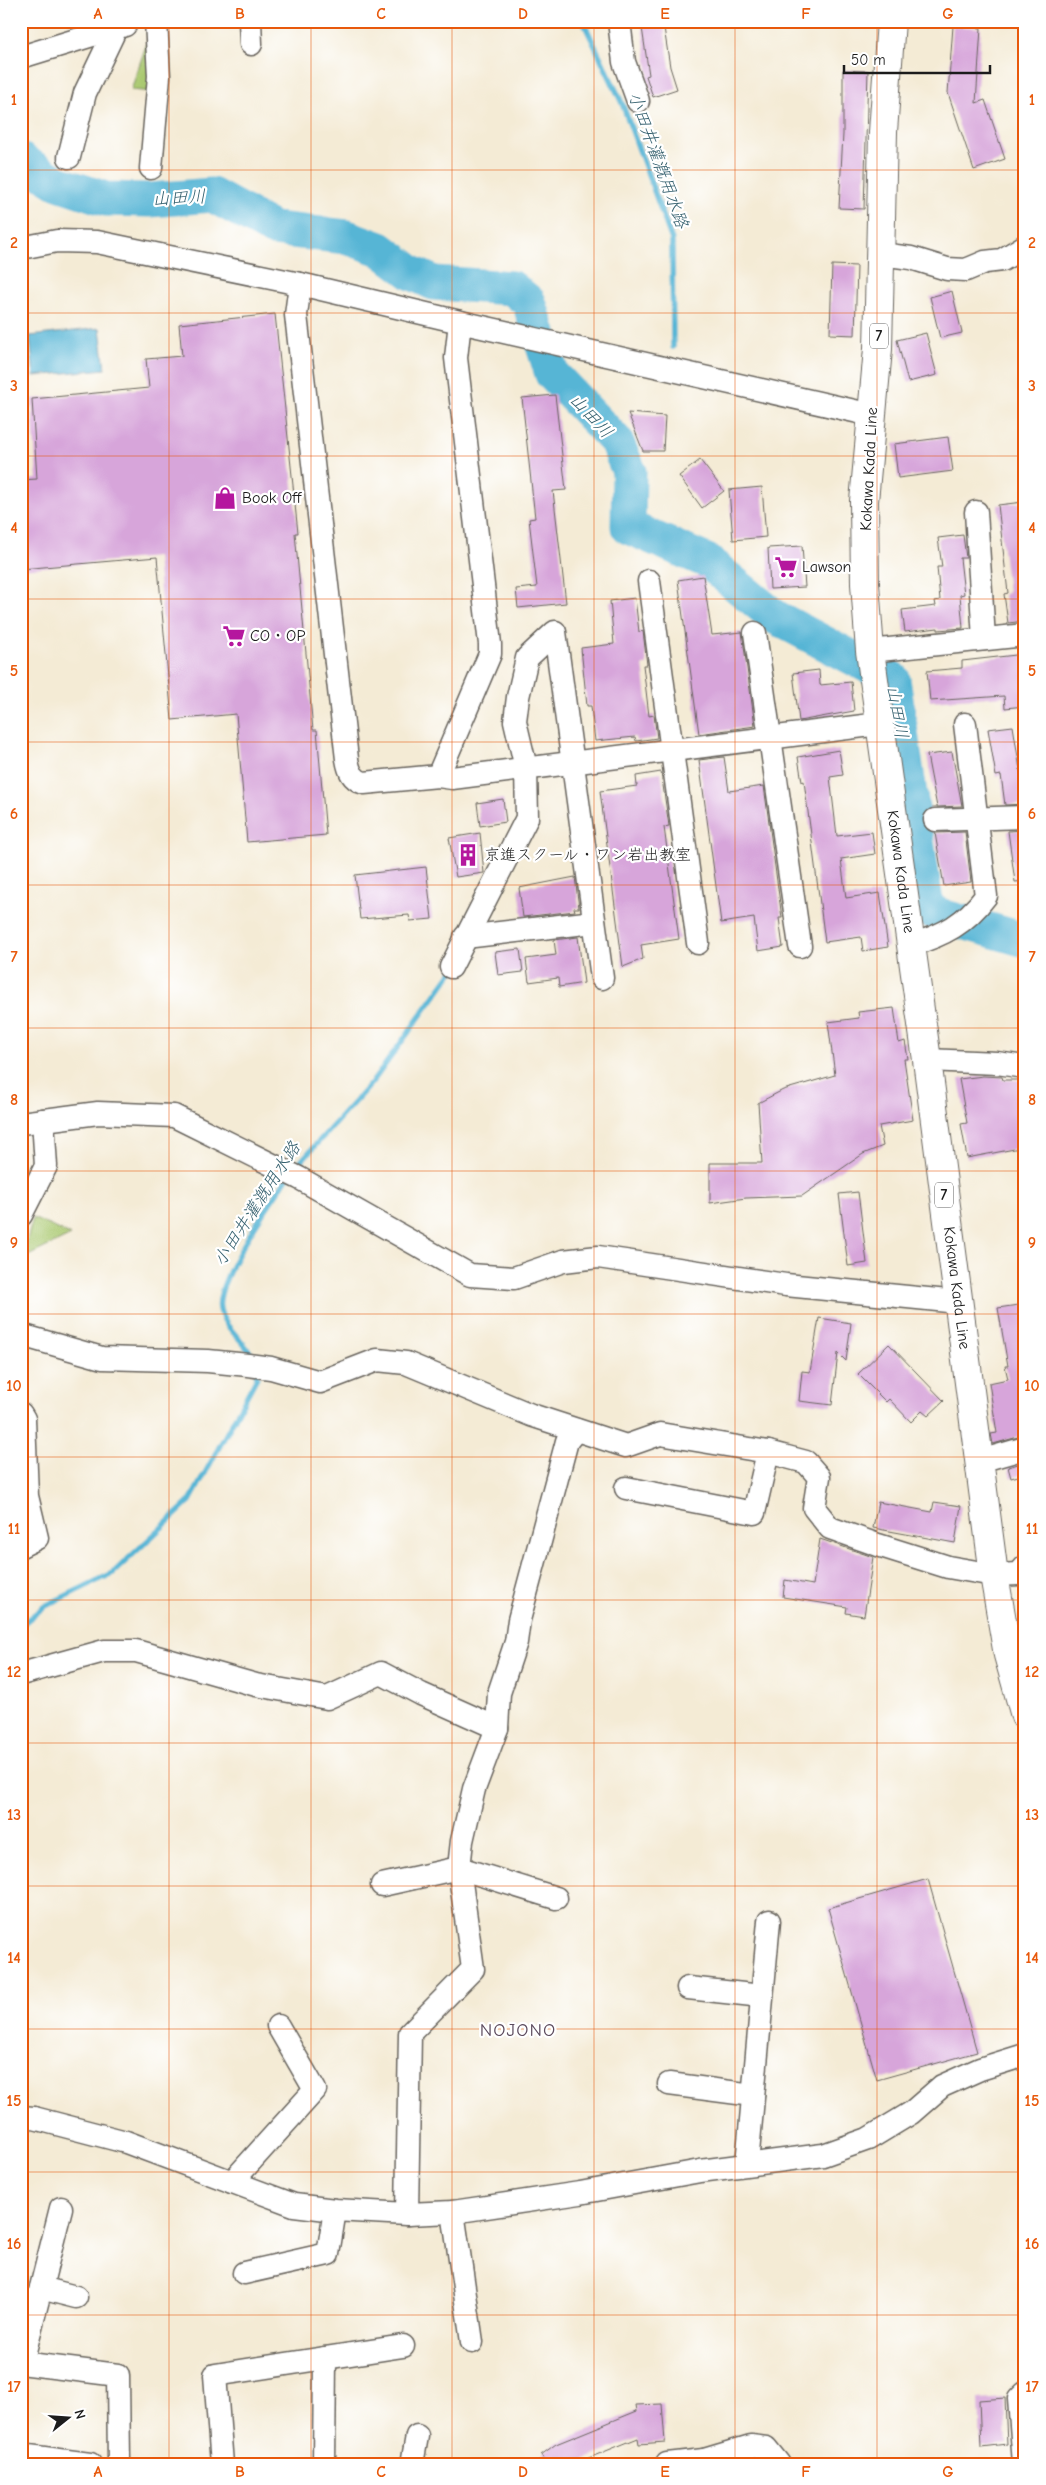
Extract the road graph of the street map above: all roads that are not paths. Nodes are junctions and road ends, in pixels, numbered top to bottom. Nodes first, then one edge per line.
1 (156, 21) edge
2 (250, 21) edge
3 (620, 21) edge
4 (891, 21) edge
5 (122, 24) edge
6 (251, 44) dead end
7 (21, 57) edge
8 (638, 101) dead end
9 (68, 157) dead end
10 (151, 168) dead end
11 (1025, 246) edge
12 (21, 248) edge
13 (881, 254) junction
14 (300, 284) junction
15 (460, 322) junction
16 (872, 415) junction
17 (976, 512) dead end
18 (649, 581) dead end
19 (756, 634) dead end
20 (1025, 635) edge
21 (984, 639) junction
22 (871, 662) junction
23 (879, 724) junction
24 (966, 724) dead end
25 (770, 737) junction
26 (673, 750) junction
27 (571, 762) junction
28 (526, 768) junction
29 (438, 776) junction
30 (976, 817) junction
31 (1025, 817) edge
32 (935, 820) dead end
33 (594, 922) junction
34 (465, 937) junction
35 (698, 943) dead end
36 (911, 945) junction
37 (800, 946) dead end
38 (451, 968) dead end
39 (602, 978) dead end
40 (927, 1060) junction
41 (1025, 1067) edge
42 (32, 1122) edge
43 (21, 1215) edge
44 (958, 1302) junction
45 (21, 1335) edge
46 (21, 1414) edge
47 (576, 1430) junction
48 (1025, 1448) edge
49 (768, 1452) junction
50 (980, 1461) junction
51 (626, 1488) dead end
52 (21, 1546) edge
53 (1025, 1567) edge
54 (994, 1575) junction
55 (21, 1674) edge
56 (1025, 1716) edge
57 (498, 1728) junction
58 (459, 1868) junction
59 (382, 1885) dead end
60 (556, 1898) dead end
61 (769, 1921) dead end
62 (688, 1988) dead end
63 (762, 1996) junction
64 (278, 2026) dead end
65 (1025, 2055) edge
66 (668, 2084) dead end
67 (753, 2095) junction
68 (21, 2117) edge
69 (747, 2164) junction
70 (232, 2182) junction
71 (61, 2208) dead end
72 (335, 2210) junction
73 (453, 2212) junction
74 (407, 2214) junction
75 (244, 2273) dead end
76 (41, 2288) junction
77 (76, 2297) dead end
78 (472, 2342) dead end
79 (402, 2346) dead end
80 (325, 2358) junction
81 (22, 2363) edge
82 (1025, 2393) edge
83 (417, 2436) dead end
84 (23, 2458) edge
85 (705, 2462) edge
86 (90, 2464) edge
87 (119, 2464) edge
88 (222, 2464) edge
89 (324, 2464) edge
90 (412, 2464) edge
91 (667, 2464) edge
92 (779, 2464) edge
93 (1024, 2464) edge

1 - 10 street
2 - 6 street
3 - 8 street
4 - 13 main road, Kokawa Kada Line / 7
5 - 7 street
5 - 9 street
11 - 13 street
12 - 14 street
13 - 16 main road, Kokawa Kada Line / 7
14 - 15 street
14 - 29 street
15 - 16 street
15 - 29 street
16 - 22 main road, Kokawa Kada Line / 7
17 - 21 street
18 - 26 street
19 - 25 street
20 - 21 street
21 - 22 street
22 - 23 main road, Kokawa Kada Line / 7
23 - 25 street
23 - 36 main road, Kokawa Kada Line / 7
24 - 30 street
25 - 26 street
25 - 37 street
26 - 27 street
26 - 35 street
27 - 28 street
27 - 28 street
27 - 33 street
28 - 29 street
28 - 34 street
30 - 31 street
30 - 32 street
30 - 36 street
33 - 34 street
33 - 39 street
34 - 38 street
36 - 40 main road, Kokawa Kada Line / 7
40 - 41 street
40 - 44 main road, Kokawa Kada Line / 7
42 - 43 street
42 - 44 street
44 - 50 main road, Kokawa Kada Line / 7
45 - 47 street
46 - 52 street
47 - 49 street
47 - 57 street
48 - 50 street
49 - 51 street
49 - 54 street
50 - 54 main road, Kokawa Kada Line / 7
53 - 54 street
54 - 56 main road, Kokawa Kada Line / 7
55 - 57 street
57 - 58 street
58 - 59 street
58 - 60 street
58 - 74 street
61 - 63 street
62 - 63 street
63 - 67 street
64 - 70 street
65 - 69 street
66 - 67 street
67 - 69 street
68 - 70 street
69 - 73 street
70 - 72 street
71 - 76 street
72 - 74 street
72 - 75 street
73 - 74 street
73 - 78 street
76 - 77 street
76 - 81 street
79 - 80 street
80 - 88 street
80 - 89 street
81 - 87 street
82 - 93 street
83 - 90 street
84 - 86 street
85 - 91 street
85 - 92 street

